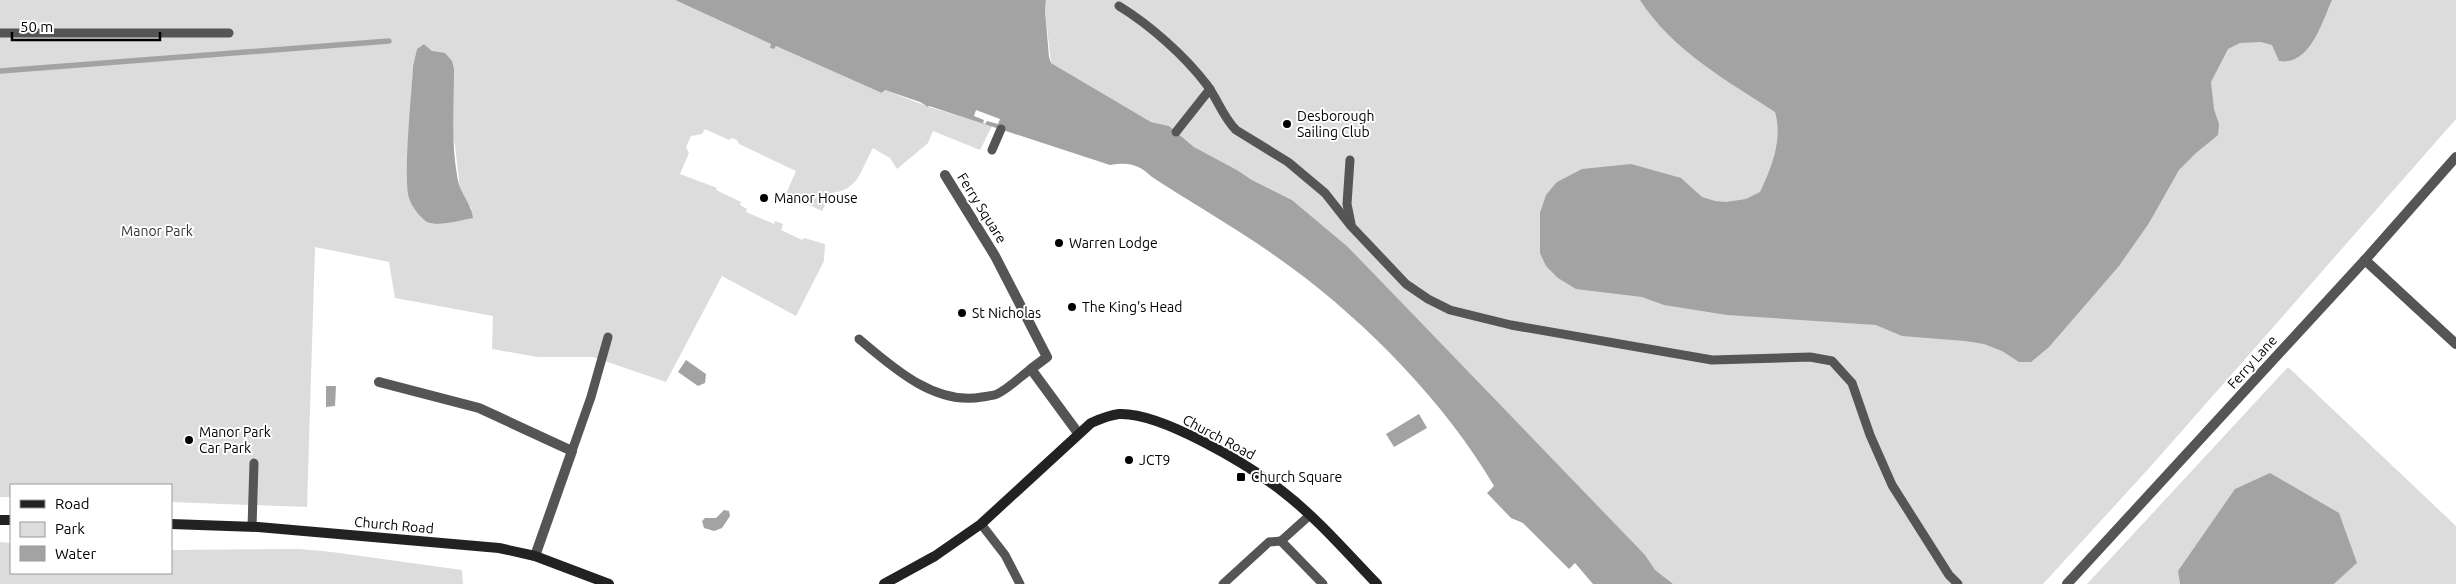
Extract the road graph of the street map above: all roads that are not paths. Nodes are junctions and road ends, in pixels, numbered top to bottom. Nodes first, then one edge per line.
1 (1119, 6) dead end
2 (0, 33) edge
3 (229, 33) dead end
4 (1210, 90) junction
5 (1002, 129) dead end
6 (1176, 132) dead end
7 (992, 150) dead end
8 (2456, 156) edge
9 (1350, 160) dead end
10 (945, 175) dead end
11 (1351, 226) junction
12 (2365, 260) junction
13 (608, 337) dead end
14 (859, 338) dead end
15 (2456, 344) edge
16 (1031, 370) junction
17 (378, 382) dead end
18 (1078, 433) junction
19 (572, 451) junction
20 (254, 463) dead end
21 (1310, 515) junction
22 (172, 524) edge
23 (981, 524) junction
24 (252, 527) junction
25 (1281, 541) junction
26 (535, 556) junction
27 (609, 584) edge
28 (884, 584) edge
29 (1020, 584) edge
30 (1223, 584) edge
31 (1323, 584) edge
32 (1377, 584) edge
33 (1958, 584) edge
34 (2067, 584) edge

1 - 4 lane
2 - 3 lane
4 - 6 lane
4 - 11 lane
5 - 7 lane
8 - 12 street, Ferry Lane
9 - 11 lane
10 - 16 street, Ferry Square
11 - 33 lane
12 - 15 street
12 - 34 street, Ferry Lane
13 - 19 lane
14 - 16 lane
16 - 18 street
17 - 19 street
18 - 21 street, Church Road
18 - 23 street, Church Road
19 - 26 street
20 - 24 lane
21 - 25 lane
21 - 32 street, Church Road
22 - 24 street, Church Road
23 - 28 street, Church Road
23 - 29 lane
24 - 26 street, Church Road
25 - 30 lane
25 - 31 lane
26 - 27 street, Church Road

